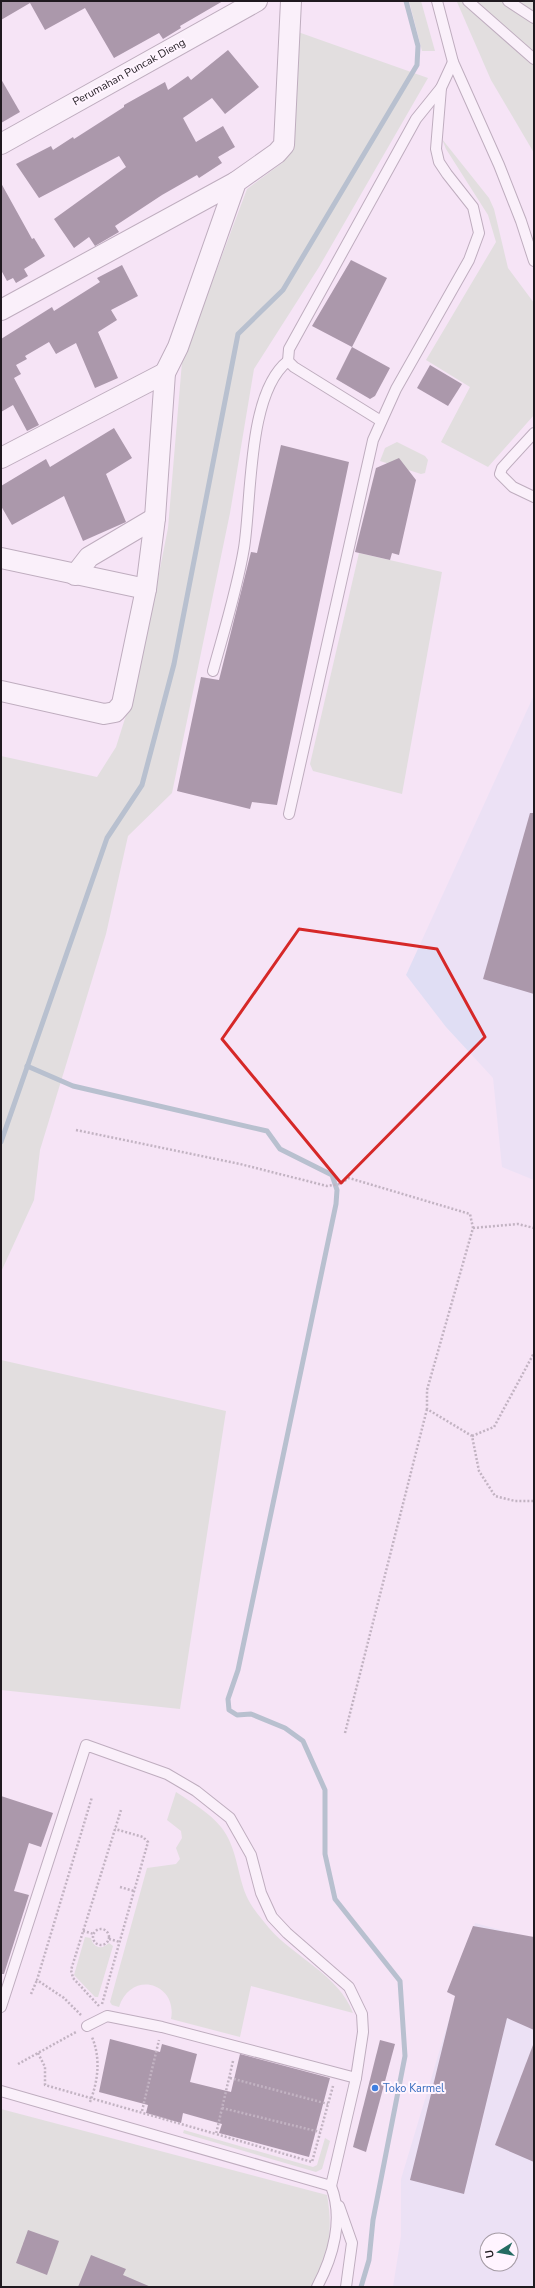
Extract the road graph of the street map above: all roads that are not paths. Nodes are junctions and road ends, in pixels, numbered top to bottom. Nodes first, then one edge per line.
1 (257, 1) edge
2 (291, 1) edge
3 (437, 1) edge
4 (468, 1) edge
5 (508, 1) edge
6 (534, 18) edge
7 (534, 59) edge
8 (453, 62) junction
9 (441, 88) junction
10 (1, 144) edge
11 (236, 182) junction
12 (534, 261) edge
13 (1, 310) edge
14 (288, 361) junction
15 (165, 373) junction
16 (381, 421) junction
17 (534, 433) edge
18 (1, 458) edge
19 (534, 498) edge
20 (155, 518) junction
21 (1, 558) edge
22 (75, 575) junction
23 (146, 589) junction
24 (213, 672) dead end
25 (1, 691) edge
26 (289, 814) dead end
27 (1, 2007) edge
28 (87, 2026) road end
29 (356, 2078) junction
30 (1, 2091) edge
31 (331, 2186) junction
32 (336, 2198) junction
33 (317, 2287) edge
34 (346, 2287) edge

1 - 10 street, Perumahan Puncak Dieng
2 - 11 street
3 - 8 lane
4 - 7 lane
5 - 6 lane
8 - 9 lane
8 - 12 lane
9 - 14 lane
9 - 16 lane
11 - 13 street
11 - 15 street
14 - 16 lane
14 - 24 lane
15 - 18 street
15 - 20 street
16 - 26 lane
17 - 19 lane
20 - 22 street
20 - 23 street
21 - 22 street
22 - 23 street
23 - 25 street
27 - 29 lane
28 - 29 lane
29 - 31 lane
30 - 31 lane
31 - 32 lane
32 - 33 lane
32 - 34 lane

